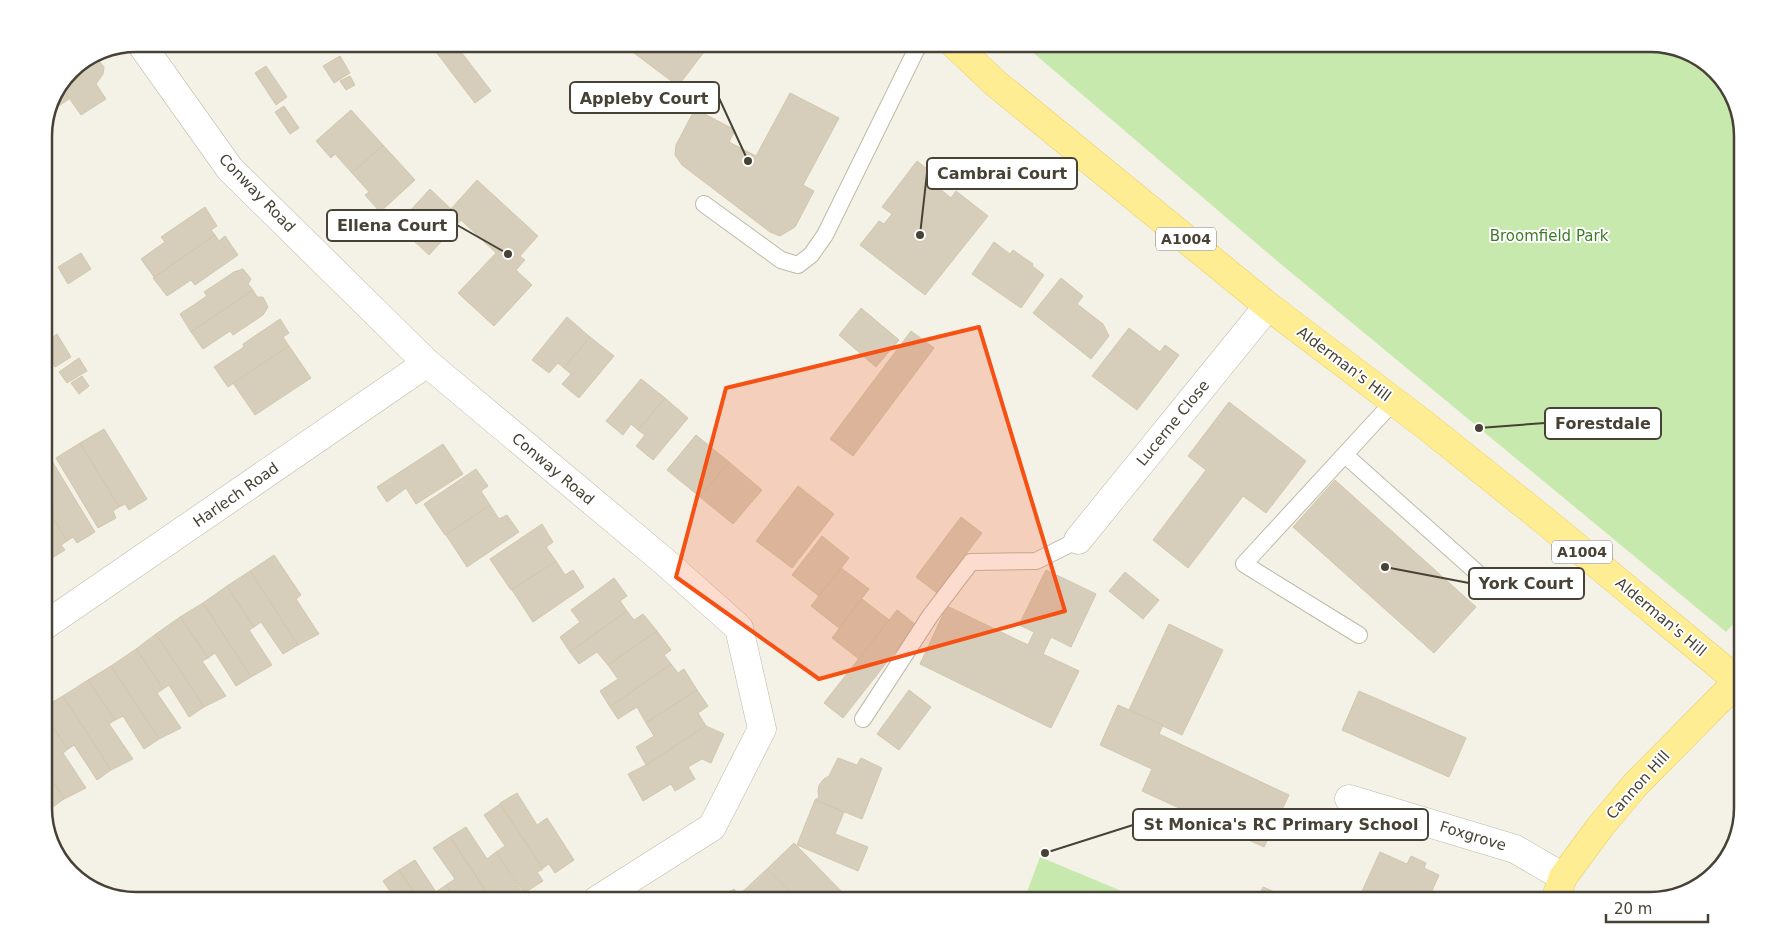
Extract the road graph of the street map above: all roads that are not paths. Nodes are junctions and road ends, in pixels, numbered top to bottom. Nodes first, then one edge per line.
1 (147, 52) edge
2 (915, 52) edge
3 (962, 52) edge
4 (704, 204) dead end
5 (1268, 306) junction
6 (427, 363) junction
7 (1394, 401) junction
8 (1345, 454) junction
9 (1078, 540) joint
10 (1491, 585) dead end
11 (53, 620) edge
12 (1359, 635) dead end
13 (1733, 677) edge
14 (1733, 690) edge
15 (863, 719) dead end
16 (1349, 799) dead end
17 (1559, 889) edge
18 (609, 892) edge

1 - 6 street, Conway Road
2 - 4 lane
3 - 5 main road, Alderman's Hill / A1004
5 - 7 main road, Alderman's Hill / A1004
5 - 9 street, Lucerne Close
6 - 11 street, Harlech Road
6 - 18 street, Conway Road
7 - 8 lane
7 - 13 main road, Alderman's Hill / A1004
8 - 10 lane
8 - 12 lane
9 - 15 lane
14 - 17 main road, Cannon Hill / A1004
16 - 17 street, Foxgrove

